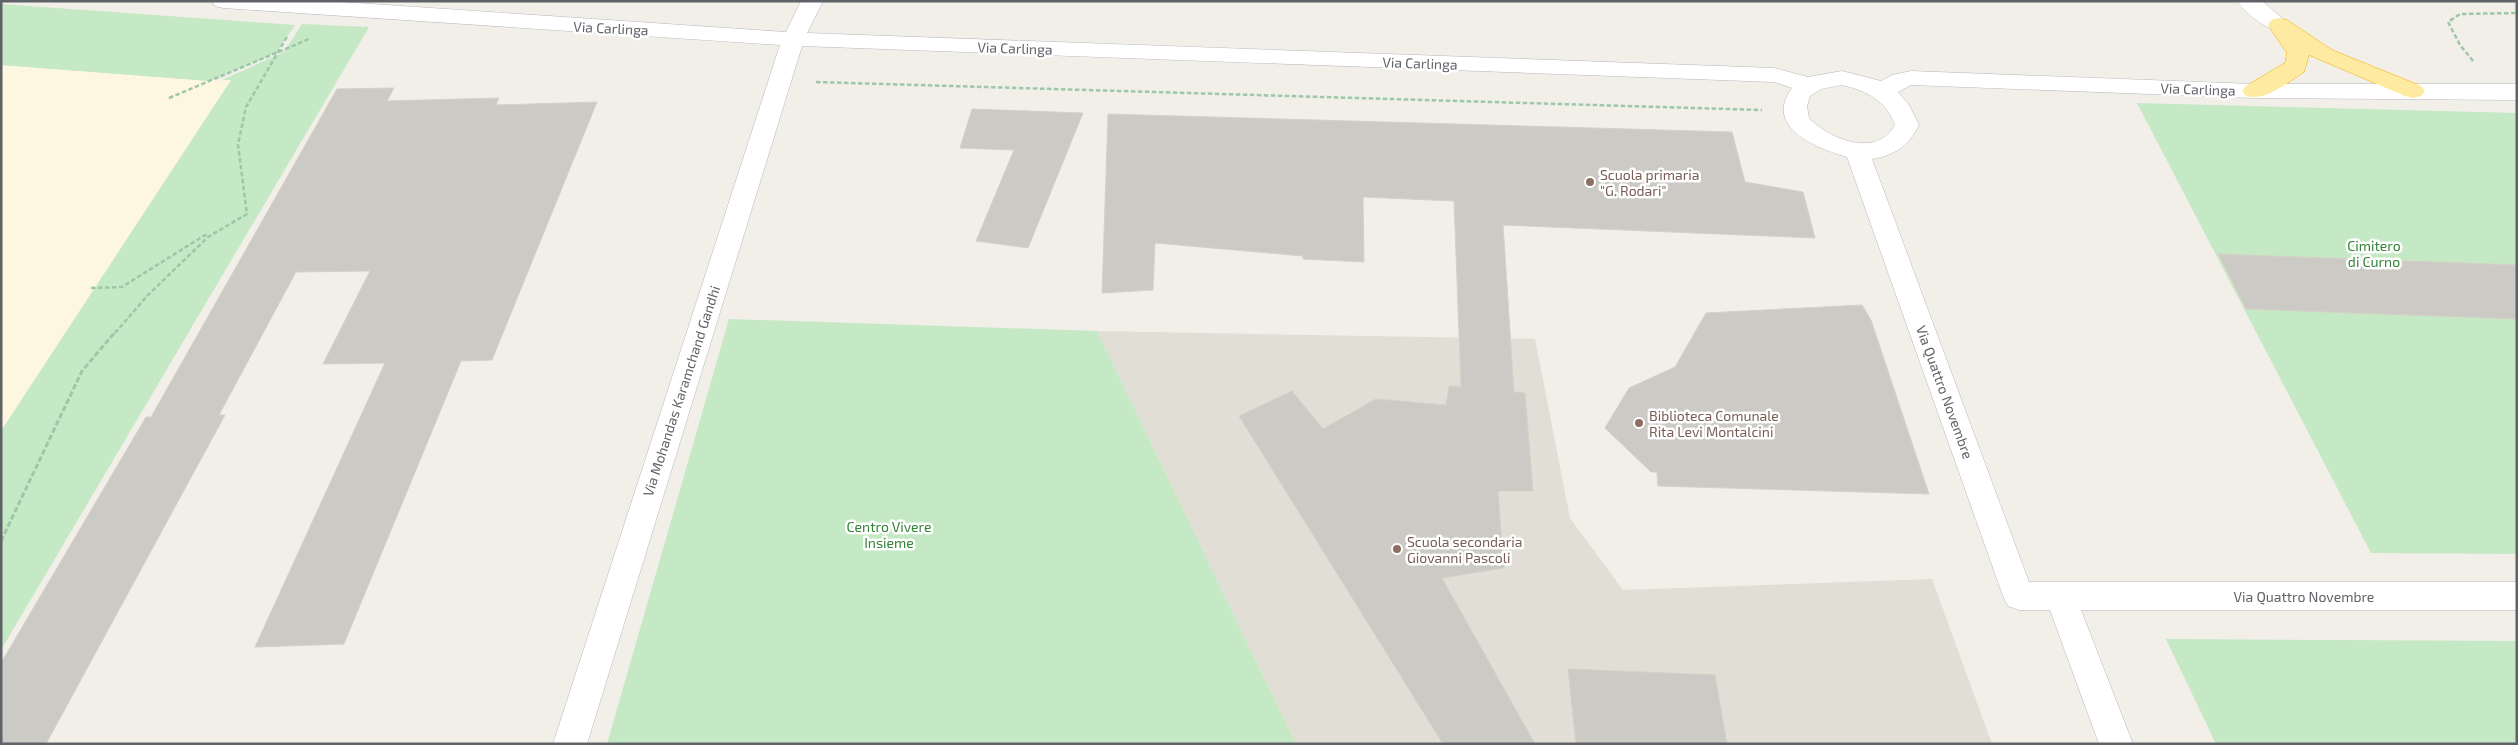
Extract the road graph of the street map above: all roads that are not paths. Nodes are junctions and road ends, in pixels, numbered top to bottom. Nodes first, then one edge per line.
1 (223, 1) edge
2 (812, 1) edge
3 (2248, 1) edge
4 (2279, 25) junction
5 (793, 39) junction
6 (1806, 86) junction
7 (2254, 91) junction
8 (2413, 91) junction
9 (2508, 92) edge
10 (1886, 93) junction
11 (1857, 150) junction
12 (2061, 596) junction
13 (2517, 596) edge
14 (570, 744) edge
15 (2116, 744) edge

1 - 5 street, Via Carlinga
2 - 5 street, Via Mohandas Karamchand Gandhi
3 - 4 street
4 - 7 highway
4 - 8 highway
5 - 6 street, Via Carlinga
5 - 14 street, Via Mohandas Karamchand Gandhi
6 - 10 street
6 - 11 street
7 - 8 street, Via Carlinga
7 - 10 street, Via Carlinga
8 - 9 street, Via Carlinga
10 - 11 street
11 - 12 street, Via Quattro Novembre
12 - 13 street, Via Quattro Novembre
12 - 15 street

